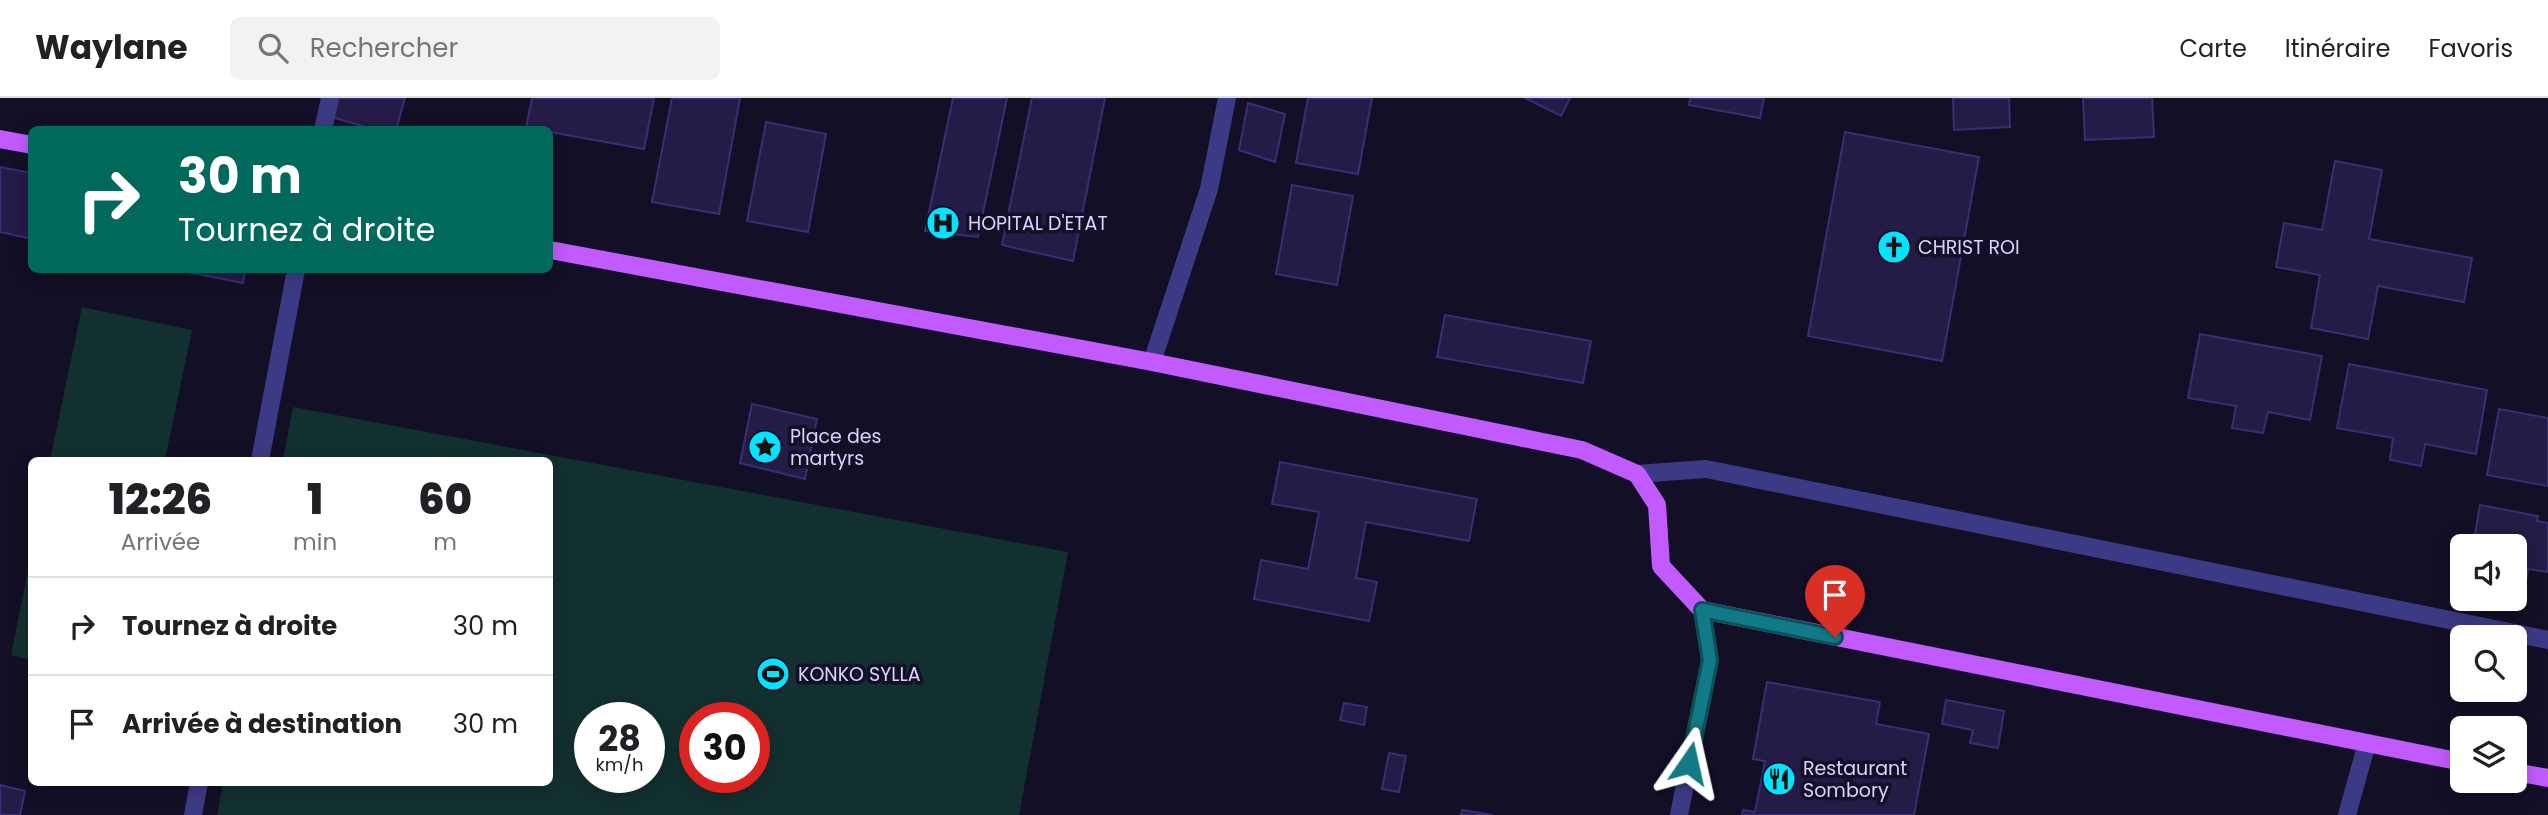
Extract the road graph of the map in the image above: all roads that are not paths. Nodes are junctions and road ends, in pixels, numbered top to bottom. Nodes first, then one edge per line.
1 (330, 98) edge
2 (1227, 98) edge
3 (324, 126) edge
4 (0, 139) edge
5 (28, 144) edge
6 (553, 251) edge
7 (295, 273) edge
8 (1153, 362) junction
9 (261, 457) edge
10 (1637, 474) junction
11 (1702, 610) junction
12 (2548, 640) edge
13 (2367, 743) junction
14 (2450, 760) edge
15 (2527, 774) edge
16 (2548, 778) edge
17 (198, 786) edge
18 (193, 815) edge
19 (1679, 815) edge
20 (2347, 815) edge

1 - 3 street
2 - 8 street
4 - 5 main road
6 - 8 main road
7 - 9 street
8 - 10 main road
10 - 11 main road
10 - 12 street
11 - 13 main road
11 - 19 street
13 - 14 main road
13 - 20 street
15 - 16 main road
17 - 18 street

